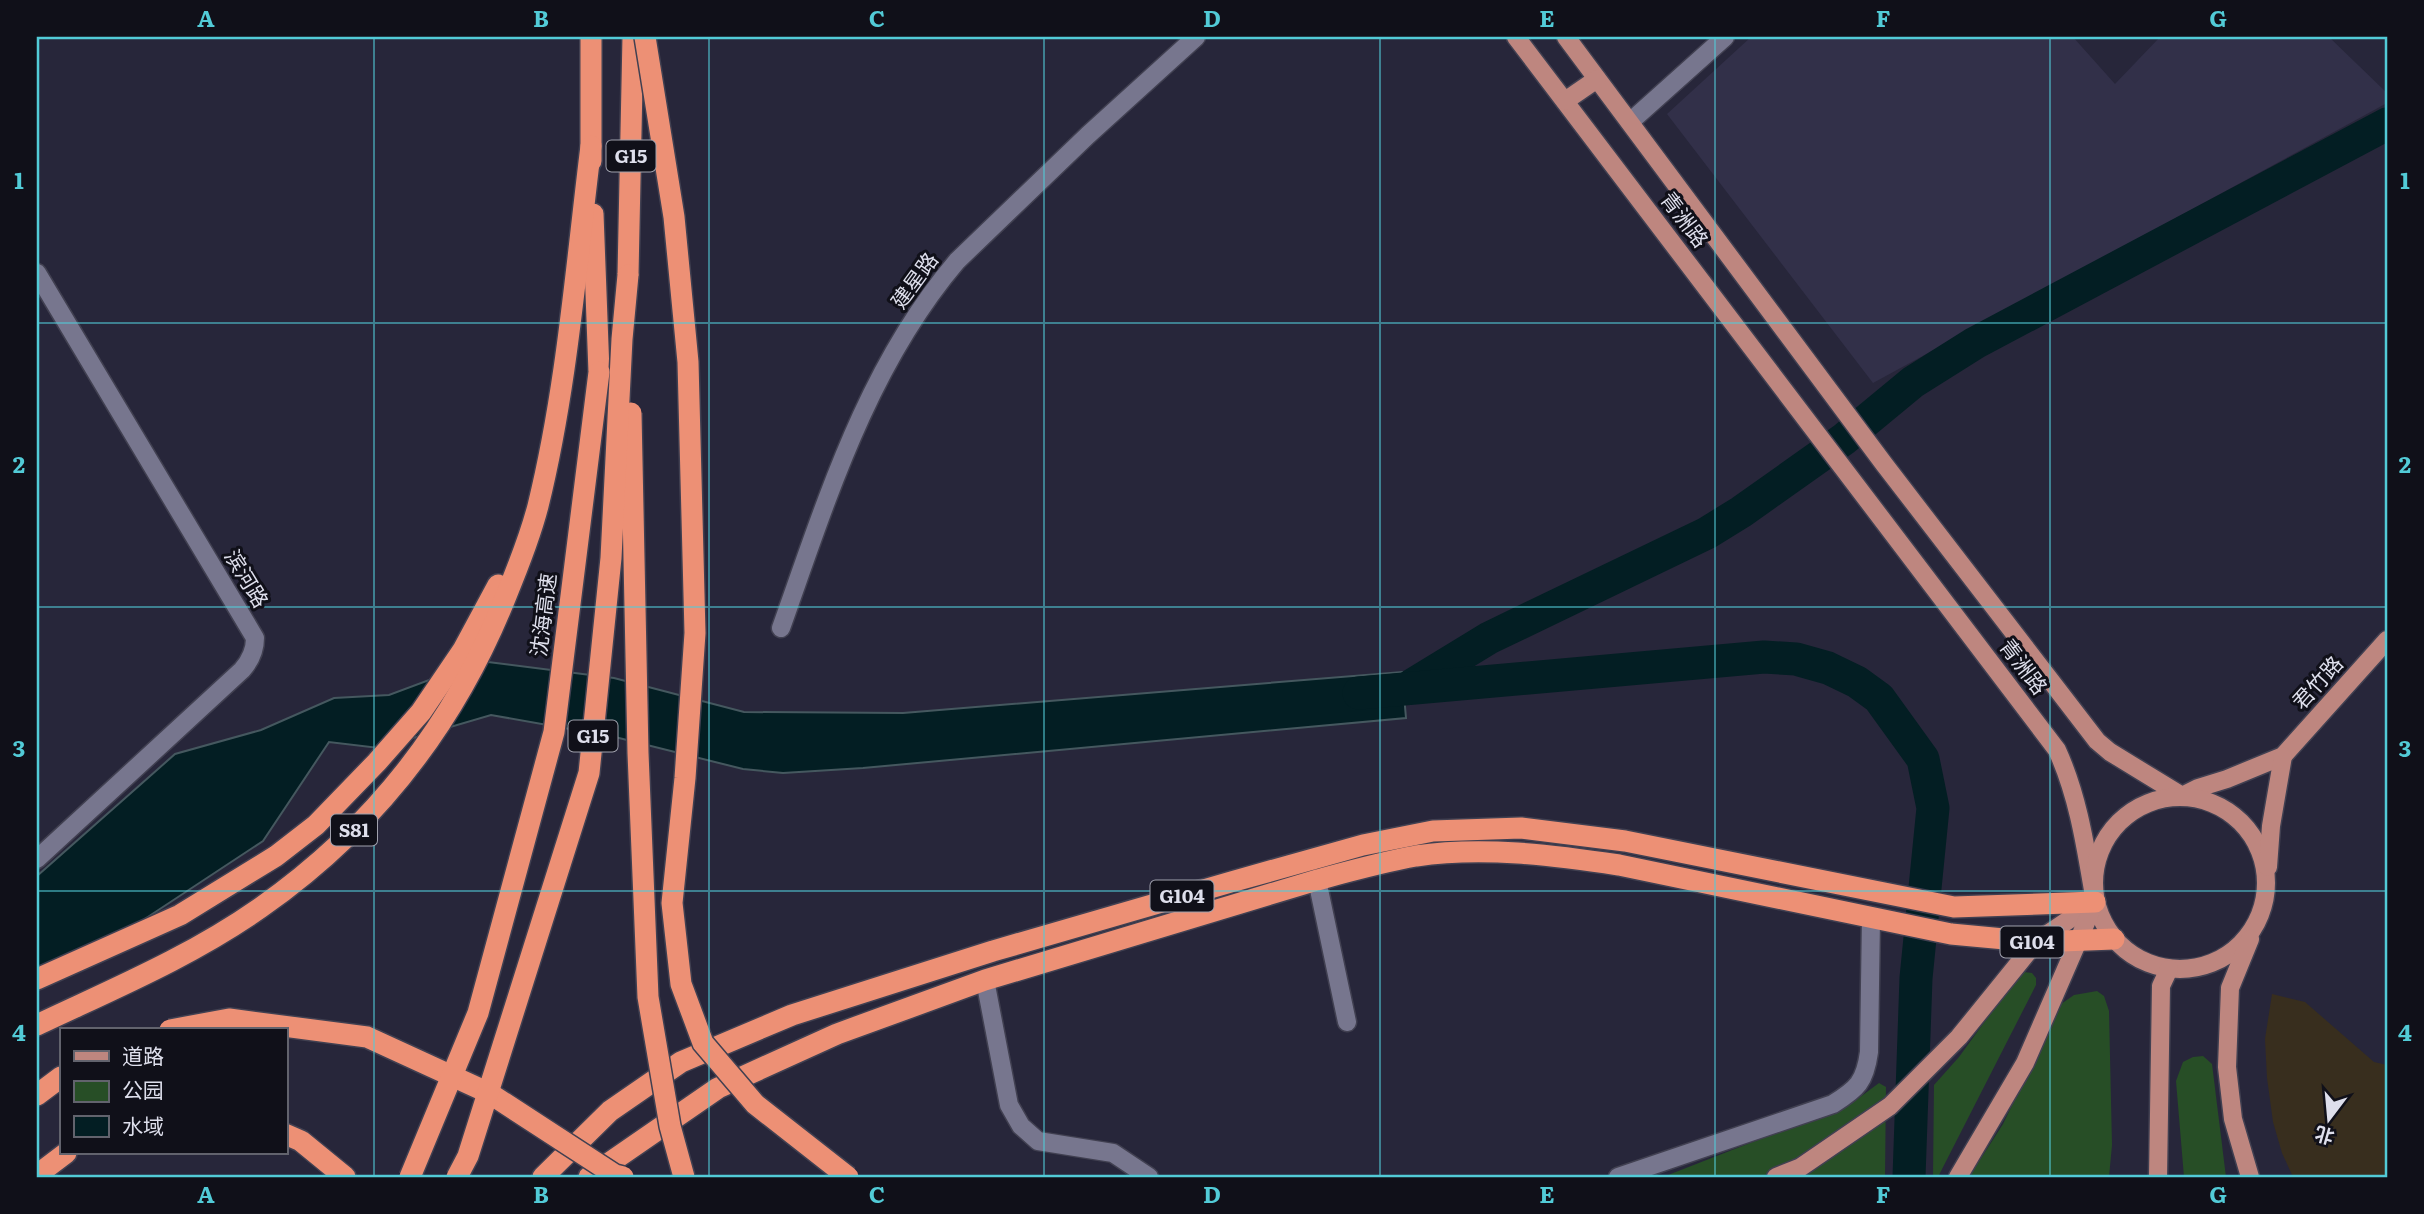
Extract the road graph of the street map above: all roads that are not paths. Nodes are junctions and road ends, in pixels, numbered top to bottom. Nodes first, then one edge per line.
1 (591, 37) edge
2 (633, 37) edge
3 (645, 37) edge
4 (1196, 37) edge
5 (1516, 37) edge
6 (1566, 37) edge
7 (1725, 37) edge
8 (1597, 79) junction
9 (1565, 101) junction
10 (1630, 122) junction
11 (591, 146) junction
12 (37, 273) edge
13 (628, 275) junction
14 (537, 509) junction
15 (781, 628) dead end
16 (2387, 640) edge
17 (2283, 756) junction
18 (2182, 796) junction
19 (37, 859) edge
20 (1317, 880) junction
21 (2266, 888) junction
22 (2095, 902) junction
23 (2263, 908) junction
24 (1871, 918) junction
25 (2114, 939) junction
26 (2036, 942) junction
27 (2078, 942) junction
28 (2169, 969) junction
29 (37, 979) edge
30 (985, 980) junction
31 (1348, 1022) dead end
32 (37, 1025) edge
33 (181, 1028) edge
34 (60, 1078) edge
35 (37, 1095) edge
36 (287, 1136) edge
37 (65, 1154) edge
38 (1653, 1171) edge
39 (37, 1175) edge
40 (345, 1177) edge
41 (410, 1177) edge
42 (457, 1177) edge
43 (543, 1177) edge
44 (589, 1177) edge
45 (623, 1177) edge
46 (684, 1177) edge
47 (848, 1177) edge
48 (1149, 1177) edge
49 (1618, 1177) edge
50 (1776, 1177) edge
51 (1958, 1177) edge
52 (2158, 1177) edge
53 (2250, 1177) edge

1 - 11 highway, 沈海高速 / G15
2 - 13 highway, G15
3 - 47 highway, bridge
4 - 15 street, 建星路
5 - 9 main road, 青洲路
6 - 8 main road, 青洲路
7 - 10 street
8 - 9 main road
8 - 10 main road, 青洲路
9 - 22 main road, 青洲路
10 - 18 main road, 青洲路
11 - 14 highway
11 - 41 highway, 沈海高速 / G15, bridge
12 - 19 street, 滨河路
13 - 42 highway, G15, bridge
13 - 46 highway, bridge
14 - 29 highway
14 - 32 highway, S81
16 - 17 main road, 君竹路
17 - 18 main road, 君竹路
17 - 21 main road
18 - 21 main road
18 - 22 main road
20 - 24 highway, G104
20 - 30 highway, G104
20 - 31 street
21 - 23 main road
22 - 25 main road
22 - 26 main road
22 - 27 main road
22 - 43 highway, G104
23 - 28 main road
23 - 53 main road
24 - 26 highway, G104
24 - 38 street
25 - 27 highway, G104
25 - 28 main road
26 - 27 highway, G104
26 - 50 main road
27 - 51 main road
28 - 52 main road
30 - 44 highway, G104
30 - 48 street
33 - 45 highway, bridge
34 - 35 highway
36 - 40 highway
37 - 39 highway
38 - 49 street

